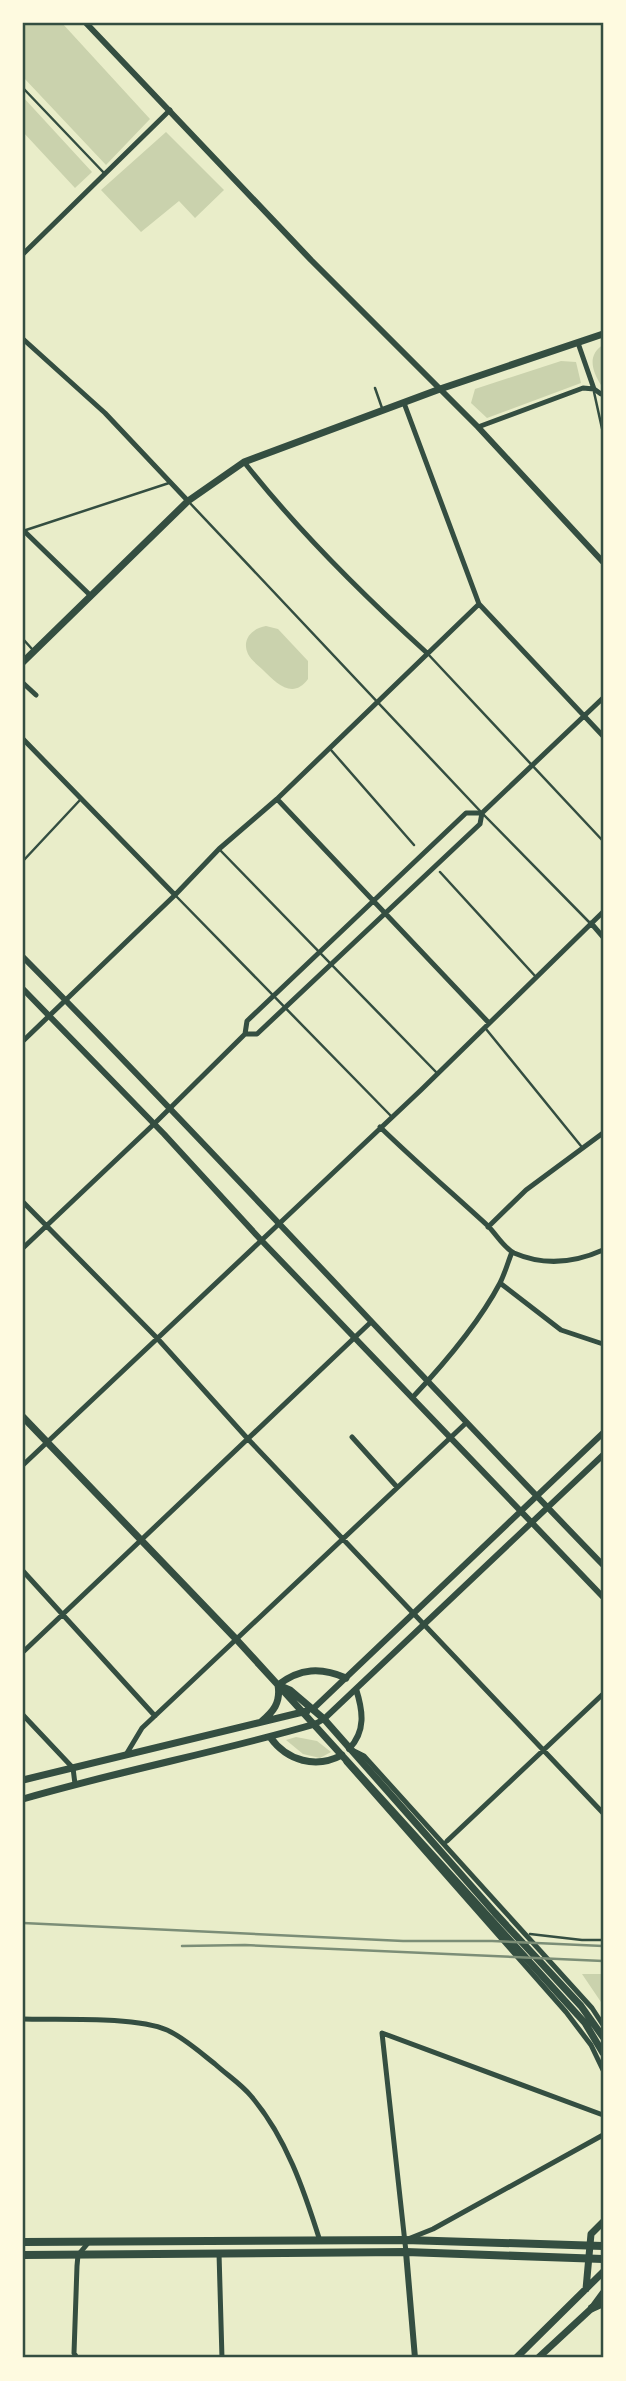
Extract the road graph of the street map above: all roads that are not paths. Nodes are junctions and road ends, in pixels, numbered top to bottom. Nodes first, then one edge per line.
1 (86, 23) edge
2 (23, 88) edge
3 (170, 110) junction
4 (105, 174) junction
5 (23, 254) edge
6 (603, 334) edge
7 (23, 339) edge
8 (578, 343) junction
9 (374, 388) dead end
10 (440, 389) junction
11 (594, 389) junction
12 (603, 393) edge
13 (404, 403) junction
14 (383, 411) junction
15 (478, 427) junction
16 (603, 433) edge
17 (244, 462) junction
18 (170, 482) junction
19 (188, 501) junction
20 (23, 531) edge
21 (603, 562) edge
22 (91, 596) junction
23 (479, 604) junction
24 (23, 639) edge
25 (34, 651) junction
26 (427, 653) junction
27 (23, 662) edge
28 (23, 683) edge
29 (36, 695) dead end
30 (603, 698) edge
31 (378, 700) junction
32 (585, 715) junction
33 (603, 736) edge
34 (23, 739) edge
35 (329, 747) junction
36 (531, 766) junction
37 (82, 799) junction
38 (277, 799) junction
39 (482, 813) junction
40 (603, 841) edge
41 (414, 845) dead end
42 (219, 849) junction
43 (23, 861) edge
44 (440, 872) dead end
45 (175, 895) junction
46 (372, 902) junction
47 (603, 912) edge
48 (384, 914) junction
49 (591, 923) junction
50 (603, 937) edge
51 (319, 952) junction
52 (23, 957) edge
53 (330, 965) junction
54 (536, 977) junction
55 (23, 989) edge
56 (273, 996) junction
57 (65, 1000) junction
58 (285, 1007) junction
59 (49, 1016) junction
60 (487, 1025) junction
61 (245, 1034) junction
62 (23, 1041) edge
63 (437, 1073) junction
64 (169, 1108) junction
65 (392, 1117) junction
66 (154, 1124) junction
67 (380, 1127) junction
68 (603, 1133) edge
69 (584, 1149) junction
70 (23, 1202) edge
71 (279, 1224) junction
72 (46, 1225) junction
73 (488, 1227) junction
74 (261, 1240) junction
75 (23, 1248) edge
76 (603, 1250) edge
77 (512, 1252) junction
78 (500, 1283) junction
79 (371, 1322) junction
80 (158, 1338) junction
81 (354, 1338) junction
82 (603, 1344) edge
83 (427, 1382) junction
84 (412, 1398) junction
85 (23, 1417) edge
86 (466, 1423) junction
87 (603, 1433) edge
88 (352, 1437) dead end
89 (449, 1437) junction
90 (247, 1438) junction
91 (46, 1442) junction
92 (603, 1455) edge
93 (23, 1465) edge
94 (397, 1487) junction
95 (537, 1496) junction
96 (548, 1508) junction
97 (521, 1513) junction
98 (532, 1524) junction
99 (343, 1538) junction
100 (141, 1539) junction
101 (603, 1565) edge
102 (23, 1571) edge
103 (603, 1597) edge
104 (63, 1613) junction
105 (415, 1613) junction
106 (424, 1623) junction
107 (236, 1639) junction
108 (23, 1652) edge
109 (346, 1678) junction
110 (278, 1685) junction
111 (356, 1689) junction
112 (603, 1694) edge
113 (314, 1708) junction
114 (303, 1712) junction
115 (23, 1716) edge
116 (155, 1716) junction
117 (324, 1719) junction
118 (261, 1722) junction
119 (315, 1724) junction
120 (271, 1737) junction
121 (349, 1749) junction
122 (544, 1749) junction
123 (127, 1754) junction
124 (342, 1755) junction
125 (363, 1760) junction
126 (73, 1768) junction
127 (352, 1769) junction
128 (127, 1770) junction
129 (23, 1780) edge
130 (75, 1784) junction
131 (23, 1799) edge
132 (603, 1812) edge
133 (447, 1840) dead end
134 (530, 1934) dead end
135 (603, 1940) edge
136 (23, 2019) edge
137 (603, 2025) edge
138 (603, 2037) edge
139 (603, 2053) edge
140 (603, 2070) edge
141 (603, 2115) edge
142 (603, 2135) edge
143 (603, 2222) edge
144 (405, 2240) junction
145 (320, 2241) junction
146 (23, 2242) edge
147 (89, 2242) junction
148 (589, 2246) junction
149 (603, 2246) edge
150 (406, 2252) junction
151 (219, 2253) junction
152 (23, 2255) edge
153 (78, 2255) junction
154 (588, 2259) junction
155 (603, 2259) edge
156 (603, 2272) edge
157 (586, 2291) junction
158 (603, 2293) edge
159 (603, 2303) edge
160 (592, 2308) junction
161 (77, 2358) edge
162 (222, 2358) edge
163 (415, 2358) edge
164 (516, 2358) edge
165 (538, 2358) edge

1 - 3 street
2 - 4 lane
3 - 4 street
3 - 10 street
4 - 5 street
6 - 8 main road
7 - 18 street
8 - 10 main road
8 - 11 street
9 - 14 lane
10 - 13 main road
10 - 15 street
11 - 12 street
11 - 15 street
11 - 16 lane
13 - 14 main road
13 - 23 street
14 - 17 main road
15 - 21 street
17 - 19 main road
17 - 26 street
18 - 19 street
18 - 20 lane
19 - 22 main road
19 - 31 lane
20 - 22 street
22 - 25 main road
23 - 26 street
23 - 32 street
24 - 25 lane
25 - 27 main road
26 - 31 street
26 - 36 lane
28 - 29 street
30 - 32 street
31 - 35 street
31 - 39 lane
32 - 33 street
32 - 36 street
34 - 37 street
35 - 38 street
35 - 41 lane
36 - 39 street
36 - 40 lane
37 - 43 lane
37 - 45 street
38 - 42 street
38 - 46 street
39 - 46 street
39 - 48 street
39 - 49 lane
42 - 45 street
42 - 51 lane
44 - 54 lane
45 - 56 lane
45 - 57 street
46 - 48 street
46 - 51 street
47 - 49 street
48 - 53 street
48 - 60 street
49 - 50 street
49 - 54 street
51 - 53 lane
51 - 56 street
52 - 57 street
53 - 58 street
53 - 63 lane
54 - 60 street
55 - 59 street
56 - 58 lane
56 - 61 street
57 - 59 street
57 - 64 street
58 - 61 street
58 - 65 lane
59 - 62 street
59 - 66 street
60 - 63 street
60 - 69 lane
61 - 64 street
63 - 65 street
64 - 66 street
64 - 71 street
65 - 67 street
66 - 72 street
66 - 74 street
67 - 71 street
67 - 73 street
68 - 69 street
69 - 73 street
70 - 72 street
71 - 74 street
71 - 79 street
72 - 75 street
72 - 80 street
73 - 77 street
74 - 80 street
74 - 81 street
76 - 77 street
77 - 78 street
78 - 82 street
78 - 83 street
79 - 81 street
79 - 83 street
80 - 90 street
80 - 91 street
81 - 84 street
81 - 90 street
83 - 84 street
83 - 86 street
84 - 89 street
85 - 91 main road
86 - 89 street
86 - 95 street
87 - 95 street
88 - 94 street
89 - 94 street
89 - 97 street
90 - 99 street
90 - 100 street
91 - 93 street
91 - 100 main road
92 - 96 street
94 - 99 street
95 - 96 street
95 - 97 street
96 - 98 street
96 - 101 street
97 - 98 street
97 - 105 street
98 - 103 street
98 - 106 street
99 - 105 street
99 - 107 street
100 - 104 street
100 - 107 main road
102 - 104 street
104 - 108 street
104 - 116 street
105 - 106 street
105 - 109 street
106 - 111 street
106 - 122 street
107 - 110 main road
107 - 116 street
109 - 110 main road
109 - 113 street
110 - 113 main road
110 - 114 main road
110 - 118 main road
111 - 117 street
111 - 121 street
112 - 122 street
113 - 114 main road
113 - 117 main road
114 - 118 main road
114 - 119 main road
115 - 126 street
116 - 123 street
117 - 119 street
117 - 121 main road
118 - 123 main road
119 - 120 main road
119 - 124 main road
120 - 124 main road
120 - 128 main road
121 - 125 main road
122 - 132 street
122 - 133 street
123 - 126 main road
123 - 128 main road
124 - 127 main road
125 - 137 street
125 - 138 main road
126 - 129 main road
126 - 130 street
127 - 139 main road
127 - 140 street
128 - 130 main road
130 - 131 main road
134 - 135 lane
136 - 145 street
141 - 144 street
142 - 144 street
143 - 148 main road
144 - 145 main road
144 - 148 main road
144 - 150 street
145 - 147 main road
146 - 147 main road
147 - 153 street
148 - 149 main road
148 - 154 main road
150 - 151 main road
150 - 154 main road
150 - 163 street
151 - 153 main road
151 - 162 street
152 - 153 main road
153 - 161 street
154 - 155 main road
154 - 157 main road
156 - 157 main road
157 - 164 main road
158 - 160 main road
159 - 160 main road
160 - 165 main road

